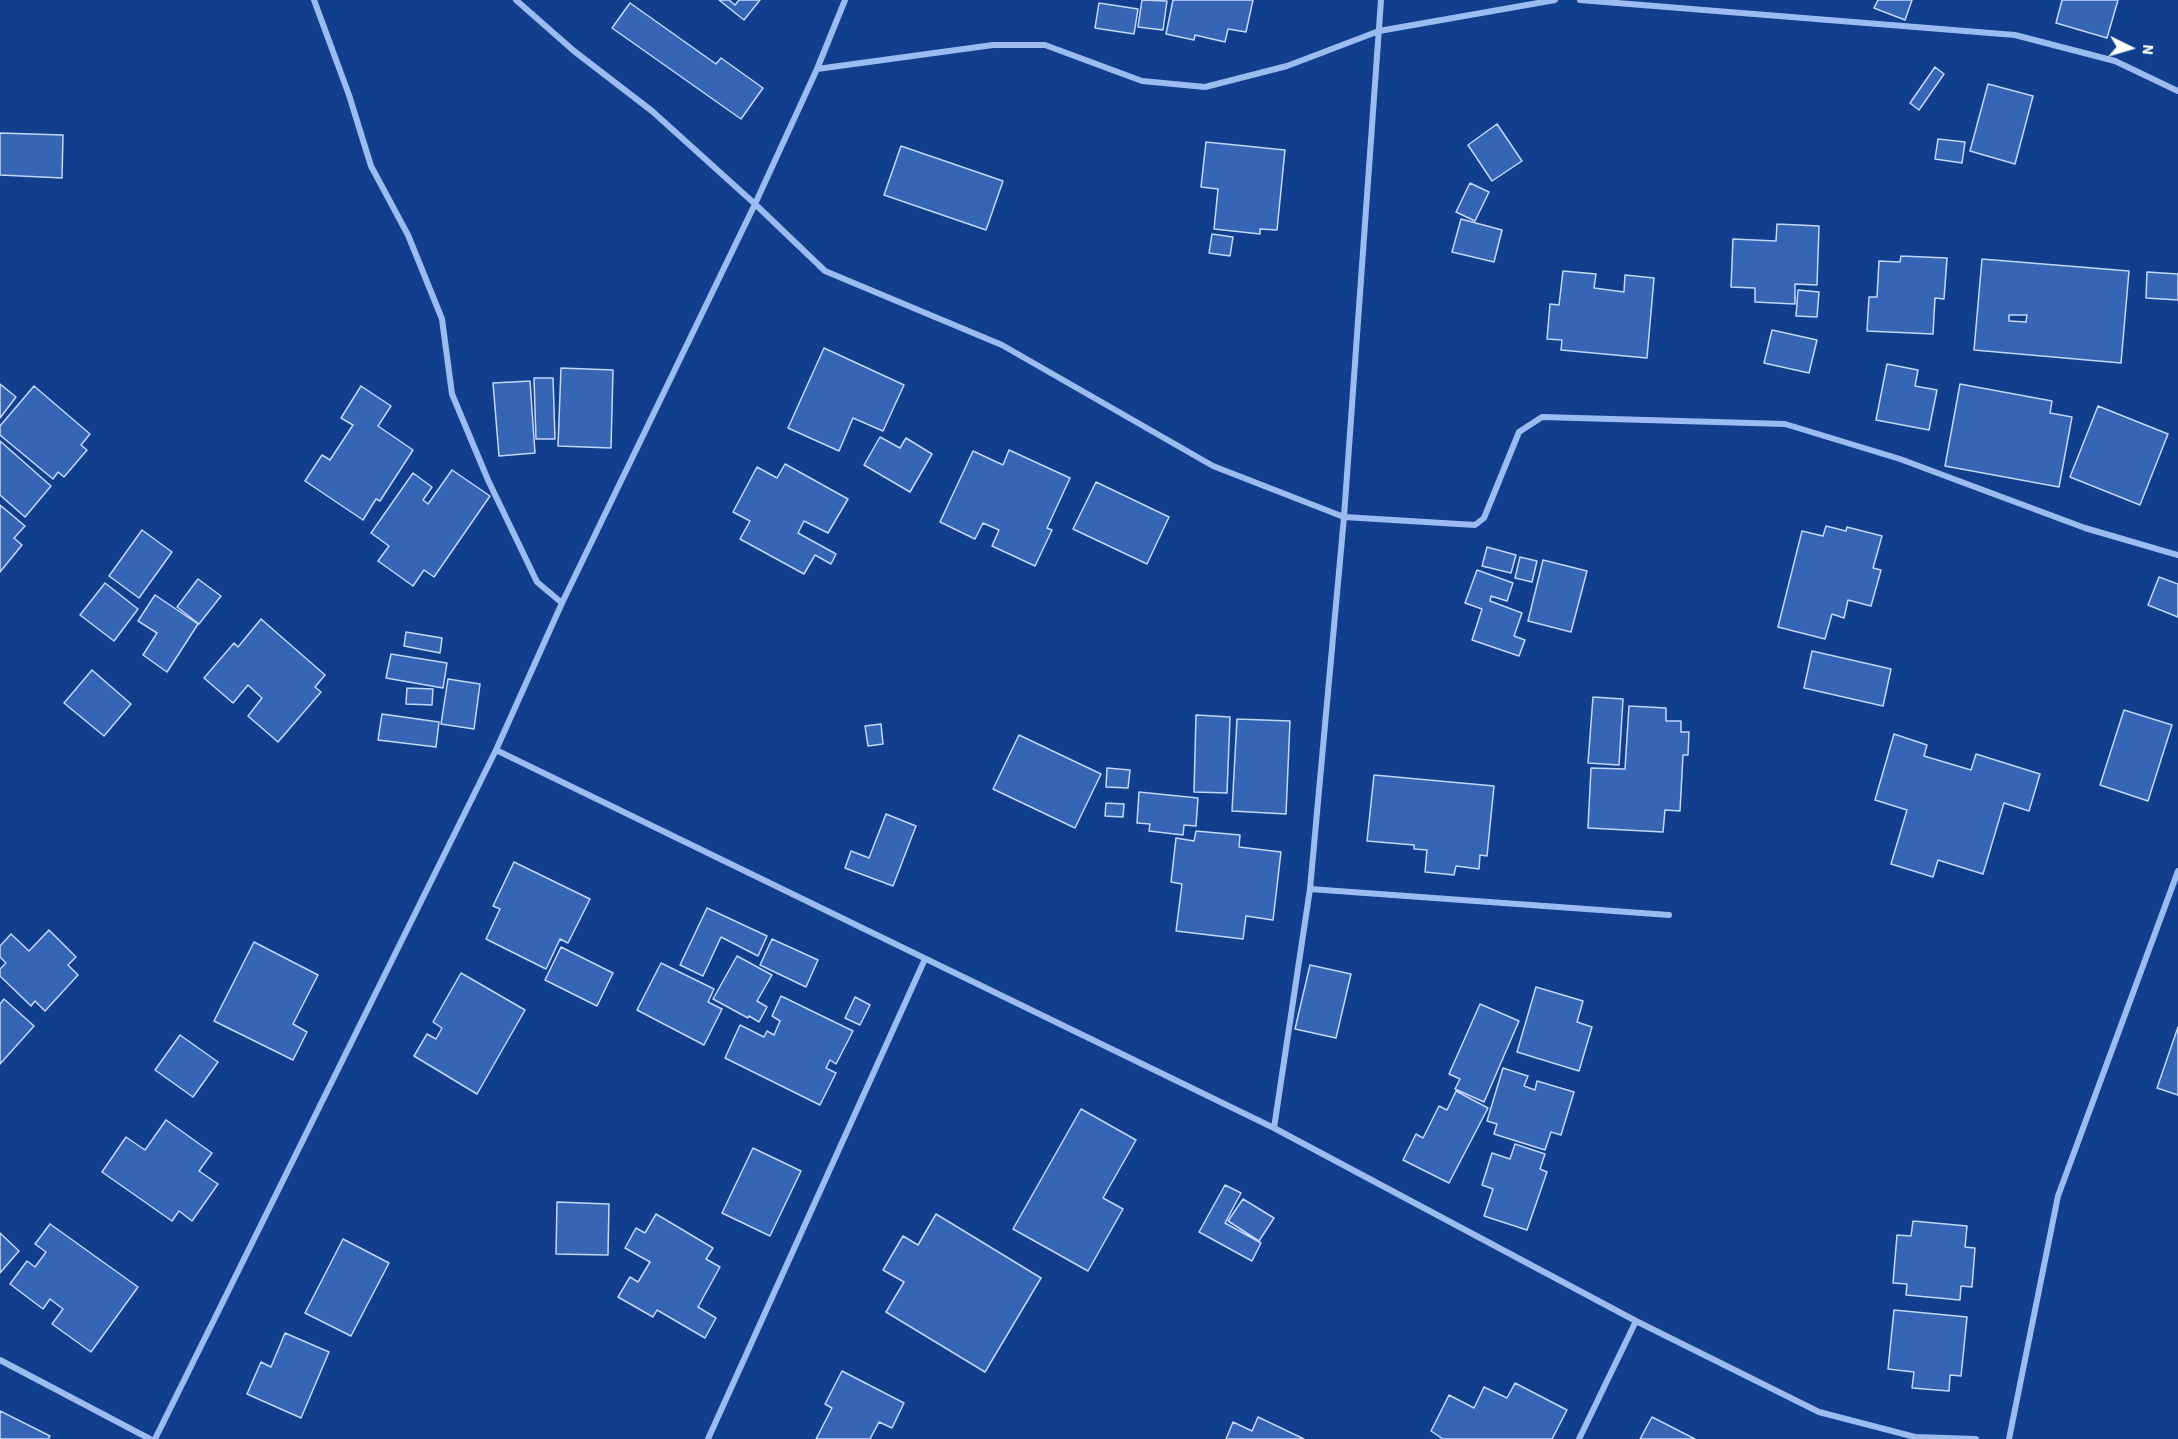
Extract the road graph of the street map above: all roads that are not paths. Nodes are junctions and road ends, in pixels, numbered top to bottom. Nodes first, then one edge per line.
1 (314, 0) edge
2 (516, 0) edge
3 (845, 0) edge
4 (1382, 0) edge
5 (1555, 0) edge
6 (1580, 0) edge
7 (1379, 31) junction
8 (818, 69) junction
9 (2178, 91) edge
10 (755, 204) junction
11 (1344, 517) junction
12 (2178, 555) edge
13 (562, 603) junction
14 (495, 750) junction
15 (2178, 871) edge
16 (1311, 889) junction
17 (1669, 915) dead end
18 (925, 959) junction
19 (1274, 1128) junction
20 (1636, 1321) junction
21 (0, 1360) edge
22 (150, 1439) edge
23 (155, 1439) edge
24 (708, 1439) edge
25 (1579, 1439) edge
26 (1976, 1439) edge
27 (2009, 1439) edge

1 - 13 street
2 - 10 street
3 - 8 street
4 - 7 street
5 - 7 street
6 - 9 street
7 - 8 street
7 - 11 street
8 - 10 street
10 - 11 street
10 - 13 street
11 - 12 street
11 - 16 street
13 - 14 street
14 - 18 street
14 - 23 street
15 - 27 street
16 - 17 street
16 - 19 street
18 - 19 street
18 - 24 street
19 - 20 street
20 - 25 street
20 - 26 street
21 - 22 street

